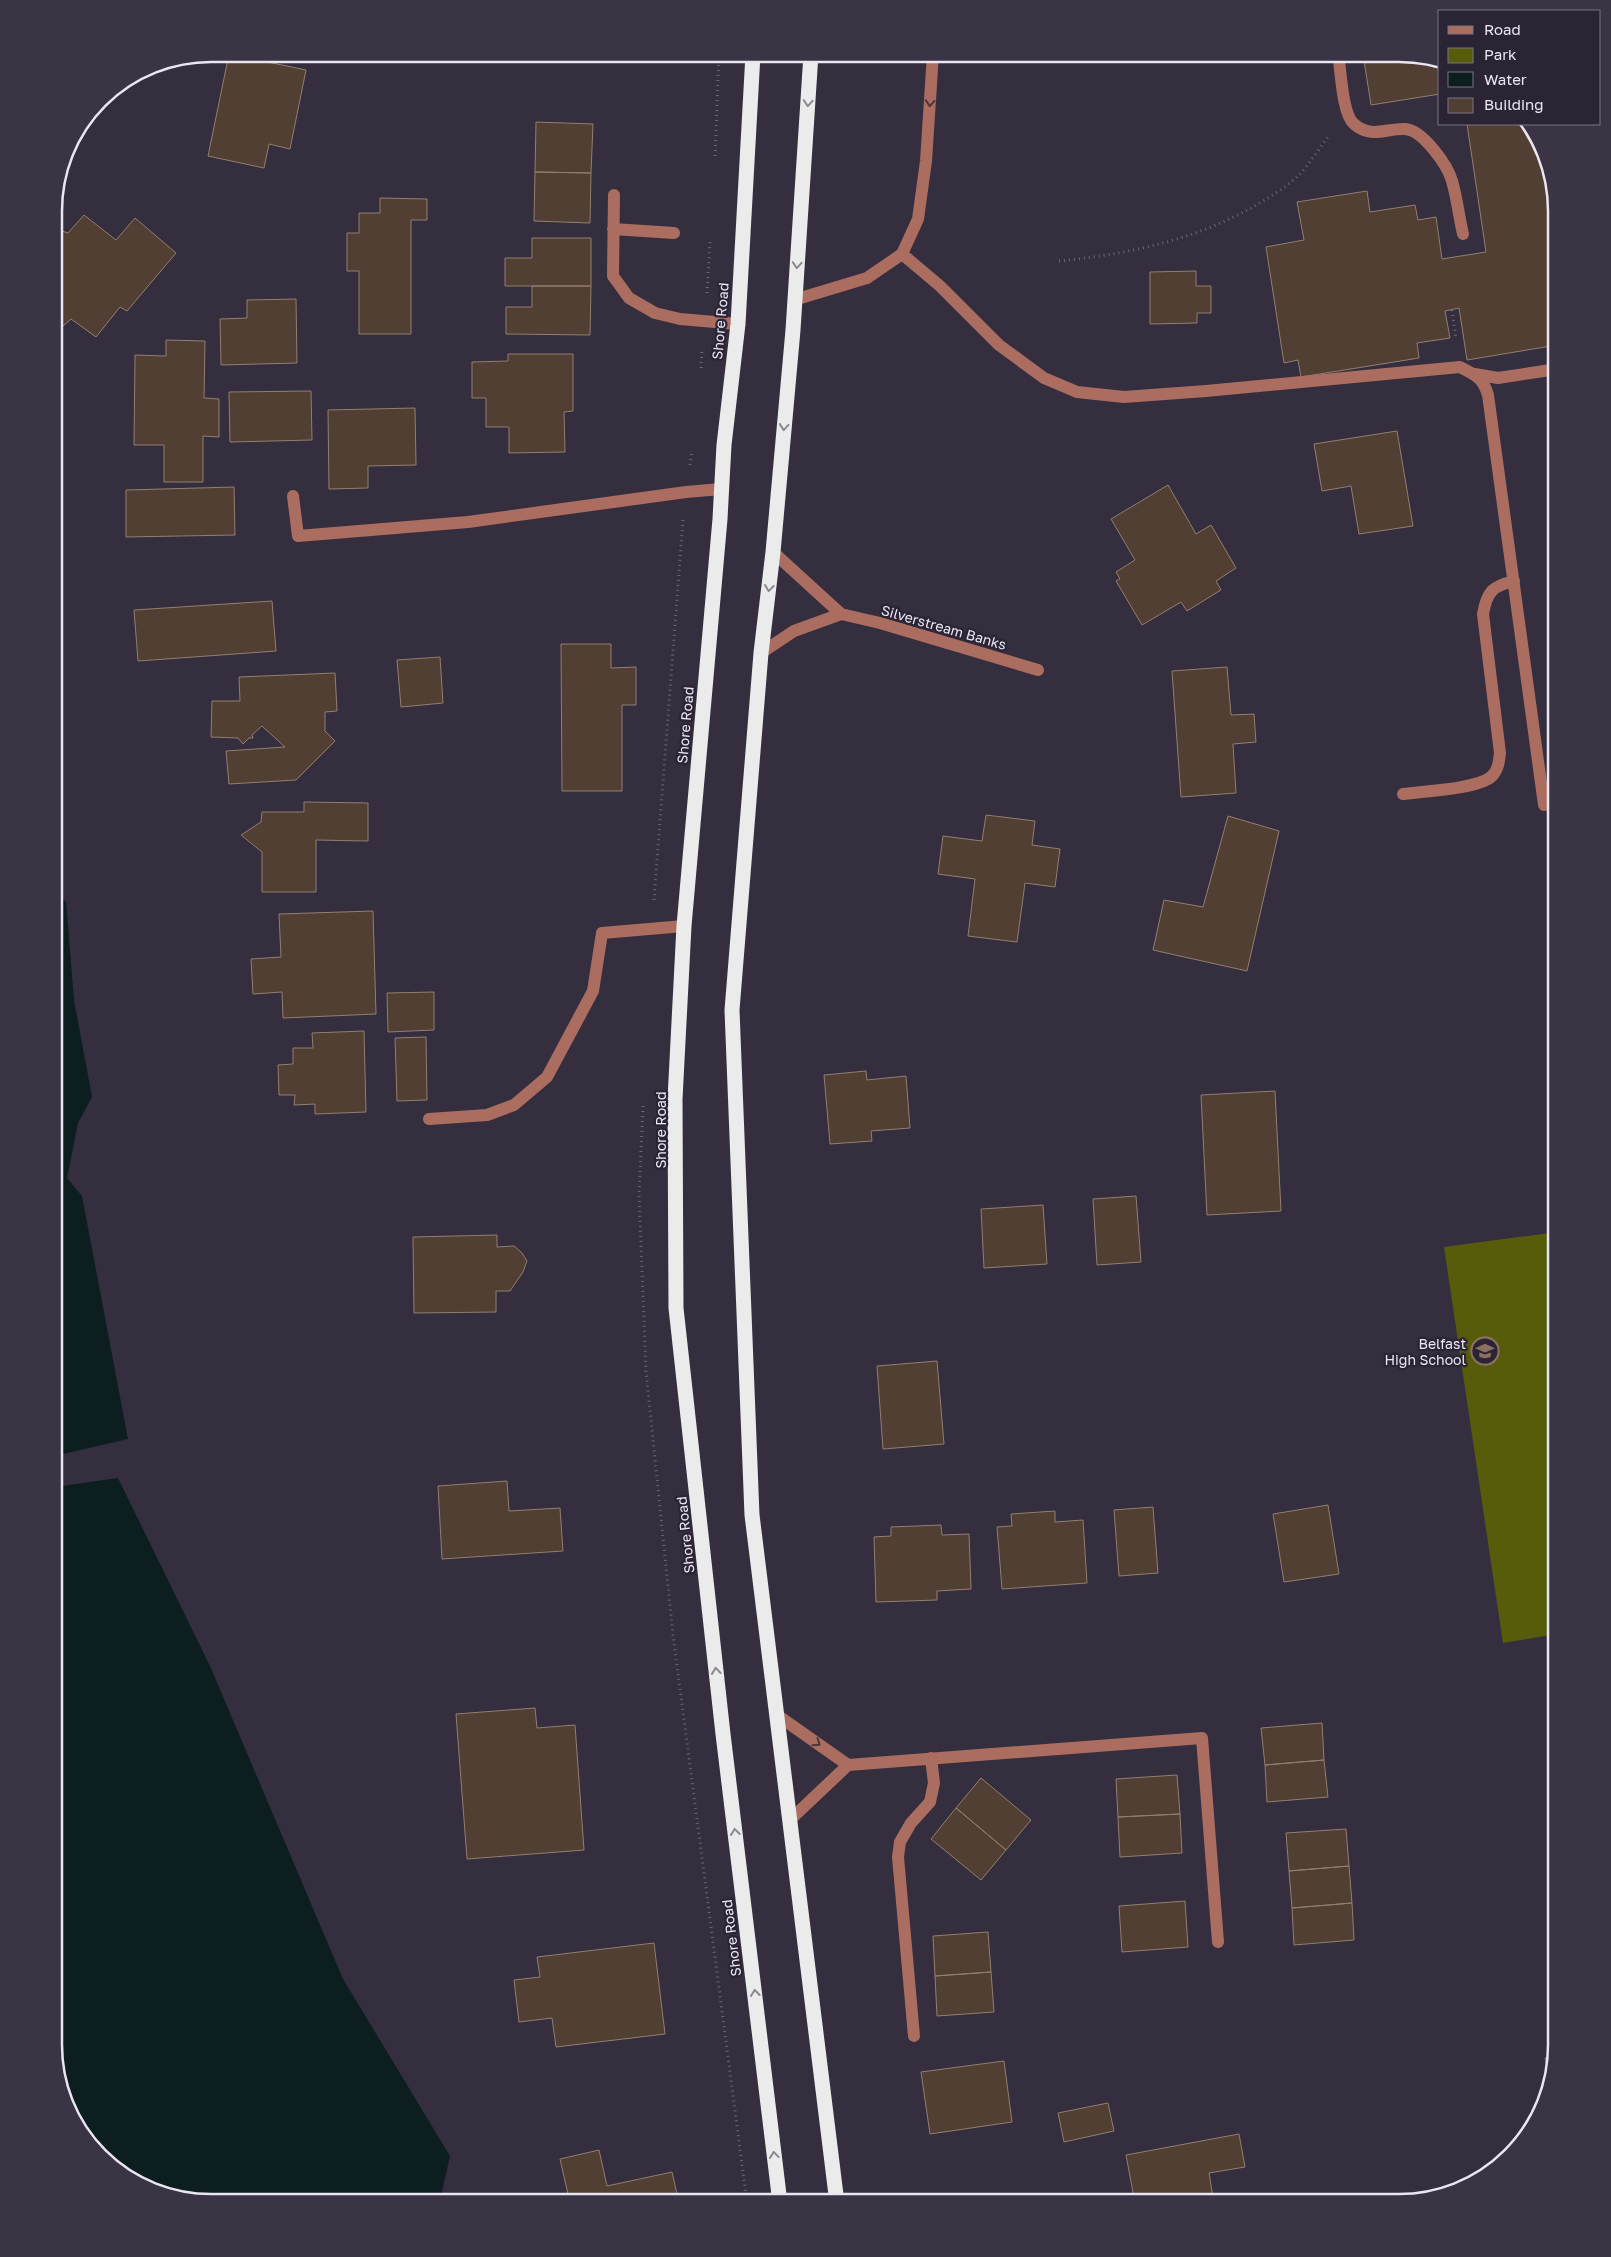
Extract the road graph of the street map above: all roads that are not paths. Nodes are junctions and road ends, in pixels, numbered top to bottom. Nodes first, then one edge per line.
1 (752, 63) edge
2 (810, 63) edge
3 (932, 63) edge
4 (1339, 63) edge
5 (614, 195) dead end
6 (613, 229) junction
7 (674, 233) dead end
8 (1463, 234) dead end
9 (902, 254) junction
10 (794, 300) junction
11 (738, 324) junction
12 (1549, 370) edge
13 (1473, 374) junction
14 (722, 489) junction
15 (293, 496) dead end
16 (773, 552) junction
17 (1514, 581) junction
18 (841, 614) junction
19 (761, 653) junction
20 (1038, 670) dead end
21 (1403, 794) dead end
22 (1544, 806) dead end
23 (684, 926) junction
24 (429, 1119) dead end
25 (777, 1715) junction
26 (931, 1758) junction
27 (848, 1764) junction
28 (790, 1819) junction
29 (1218, 1942) dead end
30 (914, 2036) dead end
31 (779, 2194) edge
32 (836, 2194) edge

1 - 11 highway, Shore Road
2 -> 10 highway
3 -> 9 street
4 - 8 street
5 - 6 street
6 - 7 street
6 - 11 street
9 - 10 street
9 - 13 street
10 -> 16 highway
11 - 14 highway, Shore Road
12 - 13 street
13 - 17 street
14 - 15 street
14 - 23 highway, Shore Road
16 - 18 street, Silverstream Banks
16 -> 19 highway
17 - 21 street
17 - 22 street
18 - 19 street
18 - 20 street, Silverstream Banks
19 - 25 highway
23 - 24 street
31 -> 23 highway, Shore Road
25 -> 27 street
25 - 28 highway
26 - 27 street
26 - 29 street
26 - 30 street
27 - 28 street
28 - 32 highway

